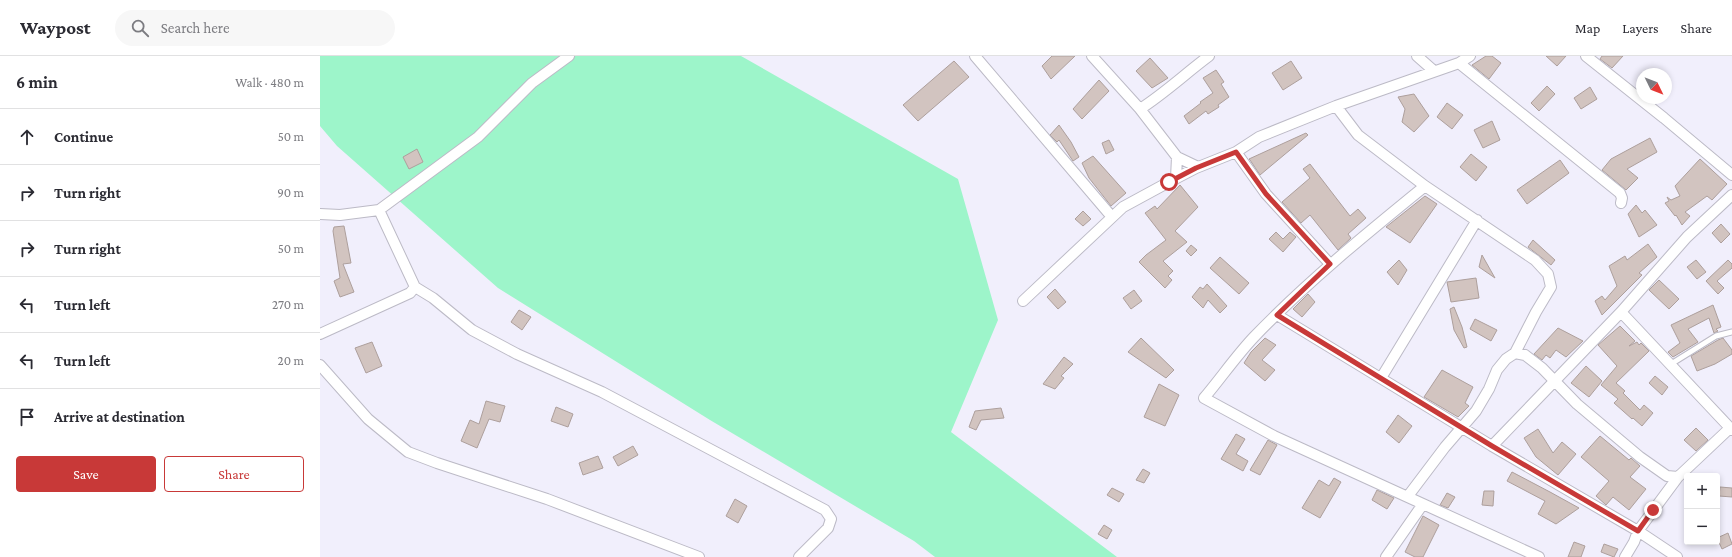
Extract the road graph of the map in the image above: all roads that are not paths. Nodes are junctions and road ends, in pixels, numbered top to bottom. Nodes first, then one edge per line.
1 (569, 56) edge
2 (975, 56) edge
3 (1092, 56) edge
4 (1209, 56) edge
5 (1417, 56) edge
6 (1470, 56) edge
7 (1586, 56) edge
8 (1459, 63) junction
9 (1434, 71) junction
10 (1336, 106) junction
11 (1140, 108) junction
12 (1236, 152) junction
13 (1177, 157) junction
14 (1198, 167) junction
15 (1732, 175) edge
16 (1176, 178) junction
17 (1425, 186) junction
18 (1732, 195) edge
19 (1621, 203) dead end
20 (379, 210) junction
21 (320, 214) edge
22 (1112, 217) junction
23 (1477, 220) junction
24 (1330, 264) junction
25 (415, 287) junction
26 (1023, 301) dead end
27 (1621, 312) junction
28 (1277, 315) junction
29 (1732, 332) edge
30 (320, 334) edge
31 (1516, 353) junction
32 (1671, 364) junction
33 (320, 365) edge
34 (1381, 378) junction
35 (1555, 382) junction
36 (1462, 426) junction
37 (1731, 429) edge
38 (1492, 446) junction
39 (1678, 477) junction
40 (1408, 496) junction
41 (1423, 504) junction
42 (1638, 531) junction
43 (699, 557) edge
44 (799, 557) edge
45 (1386, 557) edge
46 (1539, 557) edge
47 (1625, 557) edge
48 (1677, 557) edge

1 - 20 street
2 - 22 street
3 - 11 street
4 - 11 street
5 - 9 street
6 - 8 street
7 - 15 street
8 - 9 street
8 - 19 street
9 - 10 street
10 - 12 street
10 - 17 street
11 - 13 street
12 - 14 street
12 - 24 street
13 - 14 street
13 - 16 street
14 - 16 street
16 - 22 street
17 - 23 street
17 - 24 street
18 - 27 street
20 - 21 street
20 - 25 street
22 - 26 street
23 - 31 street
23 - 34 street
24 - 28 street
25 - 30 street
25 - 44 street
27 - 32 street
27 - 35 street
28 - 34 street
28 - 40 street
29 - 32 lane
31 - 35 street
31 - 36 street
32 - 37 street
33 - 43 street
34 - 36 street
35 - 38 street
35 - 39 street
36 - 38 street
36 - 40 street
37 - 39 street
38 - 42 street
39 - 42 street
40 - 41 street
41 - 45 street
41 - 46 street
42 - 47 street
42 - 48 street

